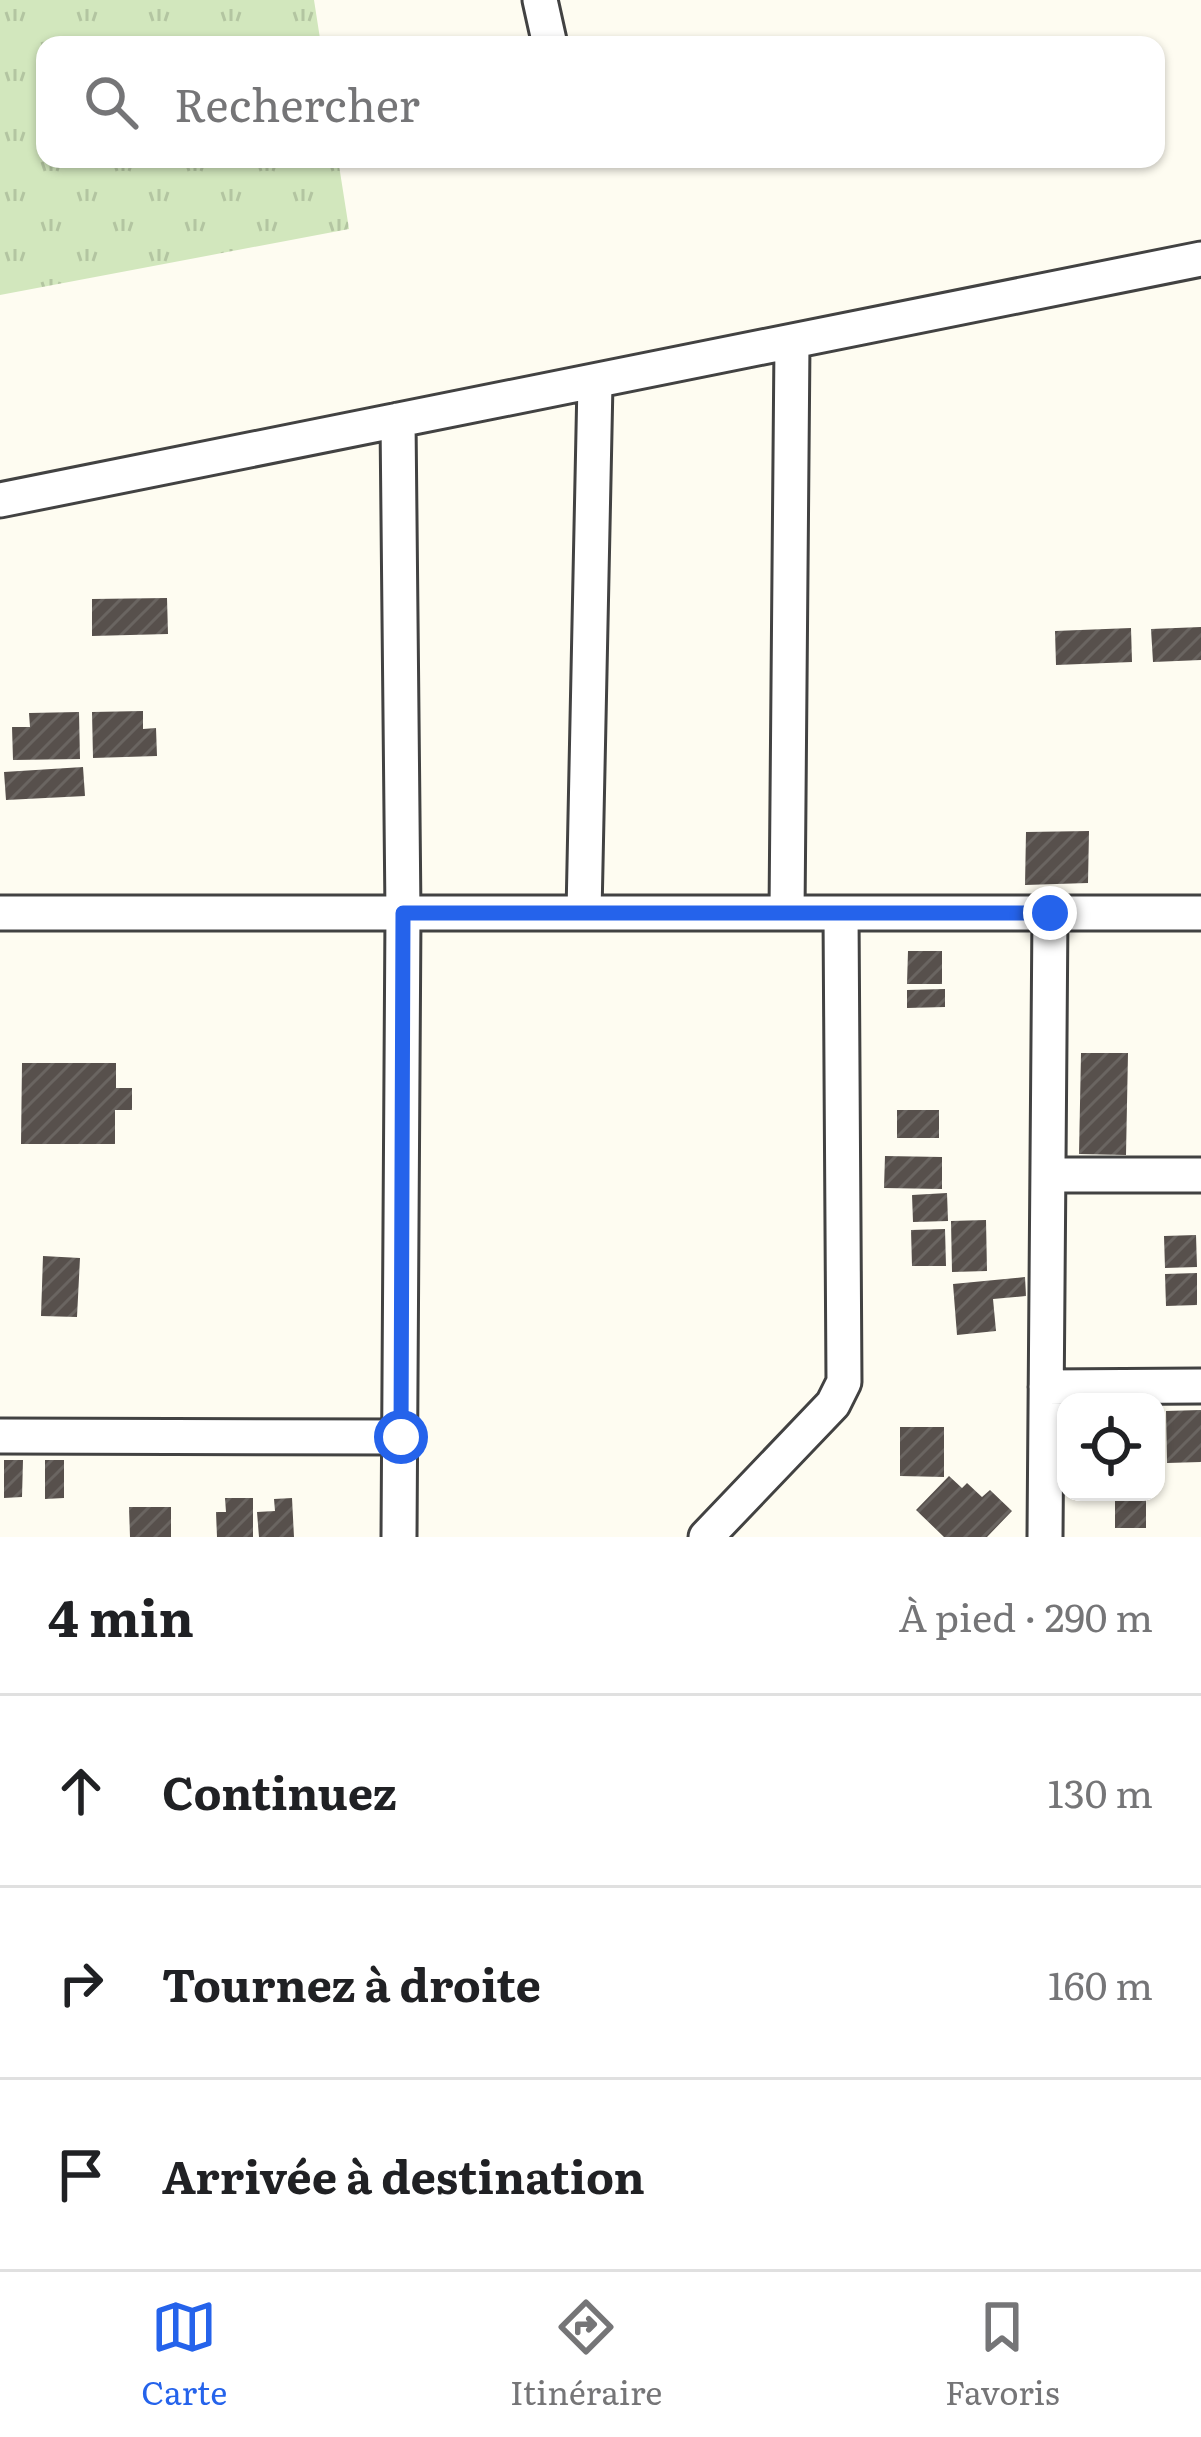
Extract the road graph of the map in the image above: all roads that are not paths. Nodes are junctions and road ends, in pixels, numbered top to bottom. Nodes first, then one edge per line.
1 (540, 0) edge
2 (548, 36) edge
3 (1201, 259) edge
4 (792, 343) junction
5 (595, 383) junction
6 (398, 420) junction
7 (0, 500) edge
8 (0, 913) edge
9 (403, 913) junction
10 (584, 913) junction
11 (787, 913) junction
12 (841, 913) junction
13 (1050, 913) junction
14 (1201, 913) edge
15 (1048, 1175) junction
16 (1201, 1175) edge
17 (1201, 1386) edge
18 (1046, 1387) junction
19 (0, 1436) edge
20 (401, 1437) junction
21 (715, 1534) edge
22 (399, 1537) edge
23 (1045, 1537) edge

1 - 2 street
3 - 4 street
4 - 5 street
4 - 11 street
5 - 6 street
5 - 10 street
6 - 7 street
6 - 9 street
8 - 9 street
9 - 10 street
9 - 20 street
10 - 11 street
11 - 12 street
12 - 13 street
12 - 21 street
13 - 14 street
13 - 15 street
15 - 16 street
15 - 18 street
17 - 18 street
18 - 23 street
19 - 20 street
20 - 22 street

